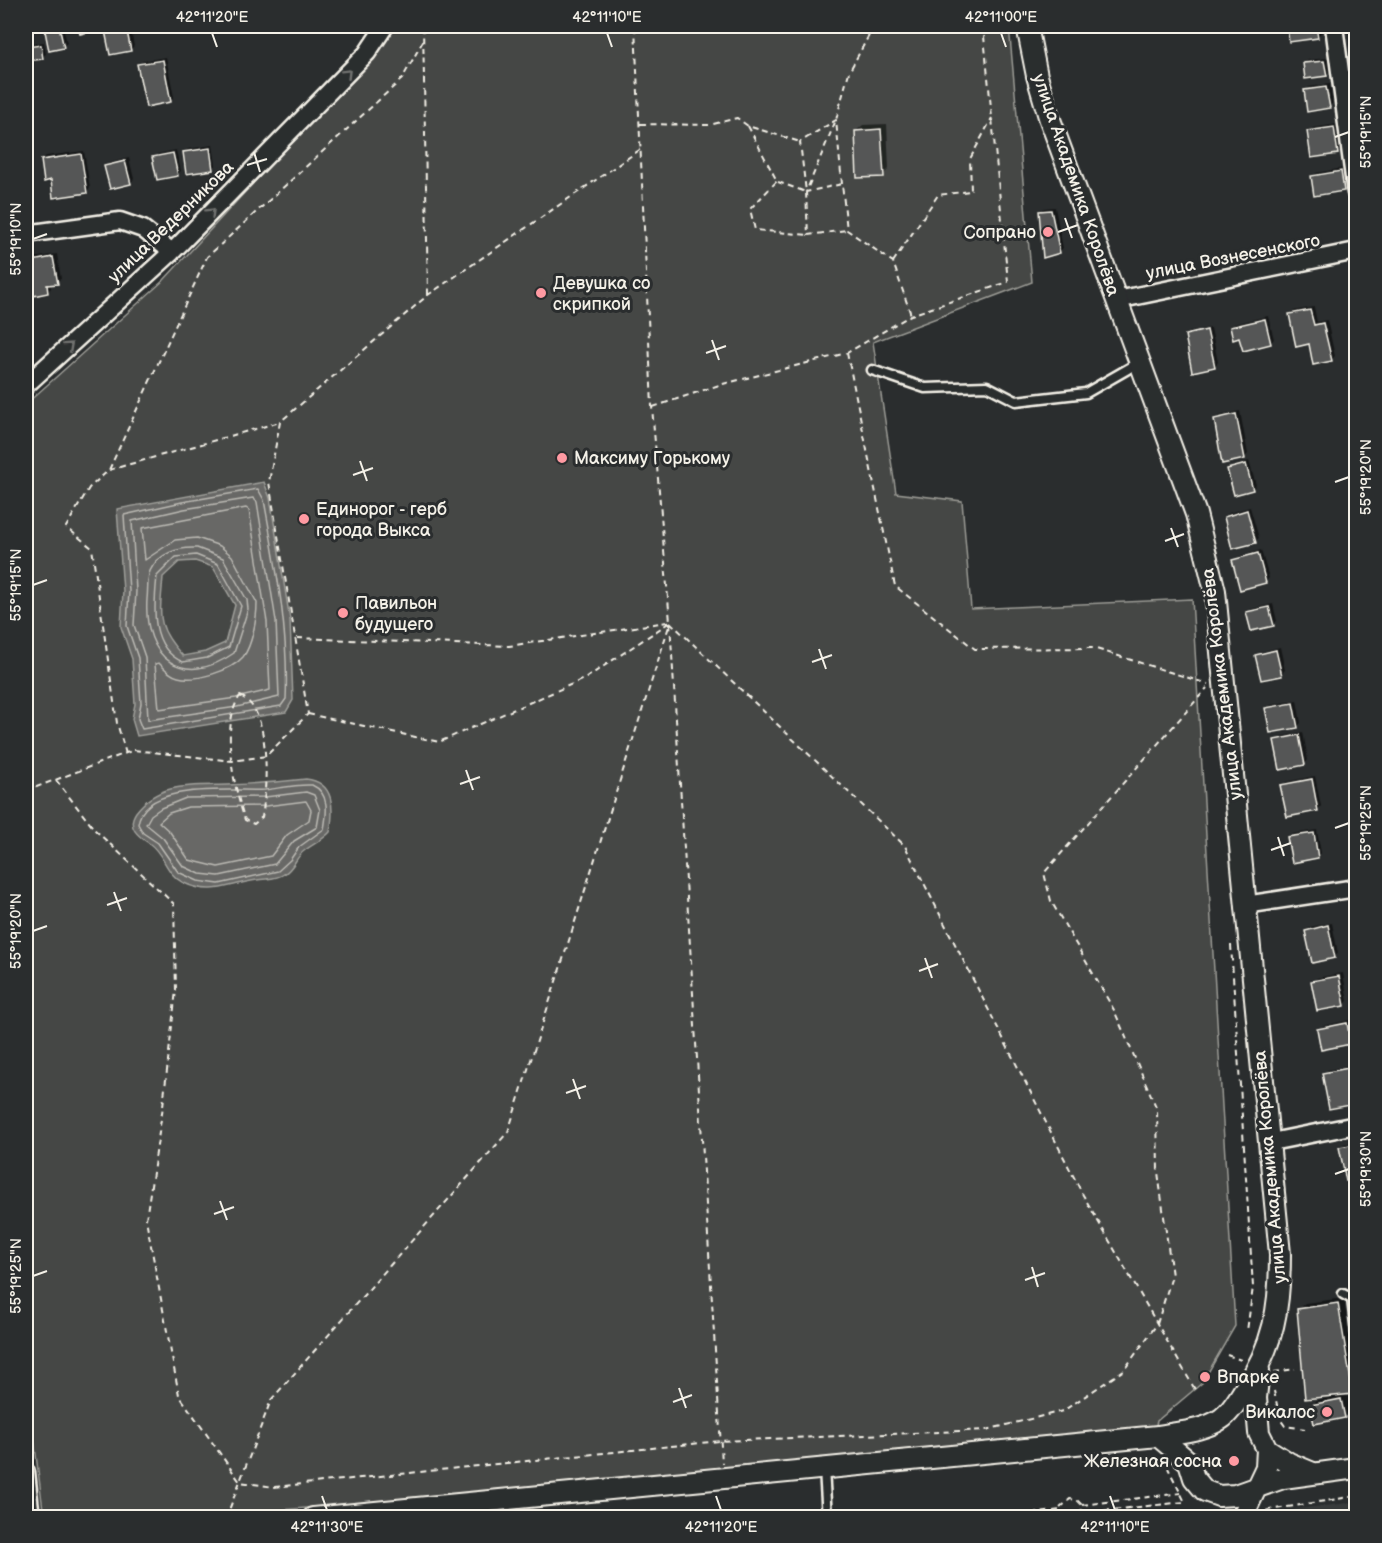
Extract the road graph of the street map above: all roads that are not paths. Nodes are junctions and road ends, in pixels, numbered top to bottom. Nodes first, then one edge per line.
1 (385, 26) edge
2 (1027, 26) edge
3 (1334, 26) edge
4 (1356, 193) edge
5 (26, 234) edge
6 (1356, 251) edge
7 (172, 252) junction
8 (1117, 300) junction
9 (1140, 362) junction
10 (872, 370) dead end
11 (26, 385) edge
12 (1356, 888) edge
13 (1245, 905) junction
14 (1356, 1125) edge
15 (1270, 1142) junction
16 (1343, 1294) dead end
17 (1356, 1333) edge
18 (1263, 1371) junction
19 (1215, 1423) junction
20 (1158, 1436) junction
21 (1263, 1441) junction
22 (1189, 1462) junction
23 (824, 1468) junction
24 (1356, 1468) edge
25 (26, 1472) edge
26 (1313, 1473) junction
27 (1256, 1486) junction
28 (1219, 1496) junction
29 (31, 1518) edge
30 (313, 1518) edge
31 (827, 1518) edge
32 (1234, 1518) edge
33 (1242, 1518) edge

7 -> 1 street, улица Ведерникова
2 - 8 street, улица Академика Королёва
3 - 4 street
5 - 7 street
6 - 8 street, улица Вознесенского
11 -> 7 street, улица Ведерникова
8 - 9 street, улица Академика Королёва
9 - 10 lane
9 - 13 street, улица Академика Королёва
12 - 13 street
13 - 15 street, улица Академика Королёва
14 - 15 street
15 - 18 street, улица Академика Королёва
16 - 17 lane
18 - 19 street
18 - 21 street
19 - 20 street
19 - 21 street
19 - 22 street
20 - 22 street
20 - 23 street
21 - 26 street
21 - 27 street
22 - 28 street
23 - 30 street
23 - 31 lane
24 - 26 street
25 - 29 street
26 - 27 street
27 - 28 street
27 - 33 street
28 - 32 street

